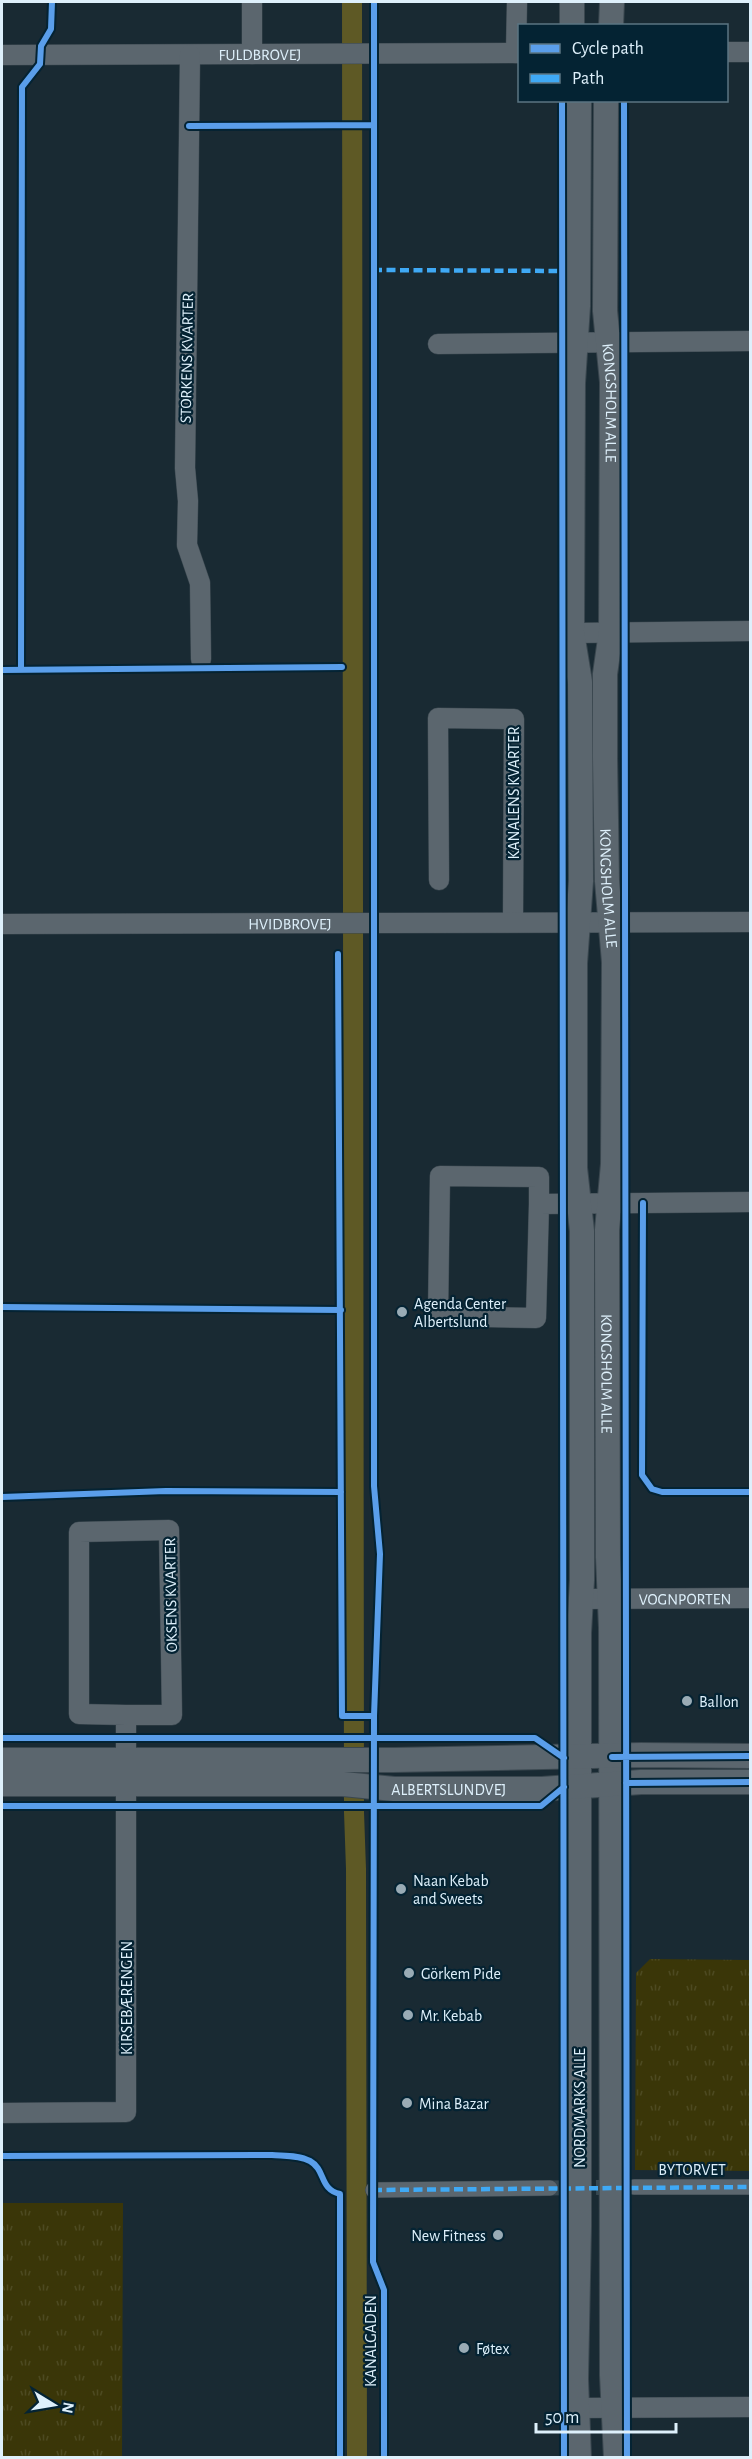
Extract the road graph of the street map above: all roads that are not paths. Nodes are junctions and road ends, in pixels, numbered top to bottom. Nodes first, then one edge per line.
1 (252, 2) edge
2 (517, 2) edge
3 (572, 2) edge
4 (612, 2) edge
5 (572, 24) edge
6 (611, 24) edge
7 (728, 52) edge
8 (750, 52) edge
9 (518, 53) edge
10 (252, 54) junction
11 (2, 55) edge
12 (190, 55) junction
13 (579, 102) edge
14 (606, 102) edge
15 (750, 341) edge
16 (609, 343) junction
17 (438, 344) dead end
18 (576, 344) junction
19 (611, 632) junction
20 (750, 632) edge
21 (573, 633) junction
22 (201, 659) dead end
23 (439, 880) dead end
24 (578, 921) junction
25 (610, 921) junction
26 (513, 922) junction
27 (750, 922) edge
28 (2, 924) edge
29 (750, 1202) edge
30 (579, 1203) junction
31 (610, 1203) junction
32 (539, 1204) junction
33 (750, 1598) edge
34 (581, 1599) junction
35 (610, 1599) junction
36 (126, 1715) junction
37 (750, 1756) edge
38 (612, 1757) junction
39 (580, 1758) junction
40 (2, 1760) edge
41 (126, 1760) junction
42 (750, 1782) edge
43 (2, 1784) edge
44 (126, 1784) junction
45 (612, 1784) junction
46 (579, 1786) junction
47 (2, 2113) edge
48 (634, 2187) tunnel mouth
49 (750, 2187) edge
50 (550, 2188) tunnel mouth
51 (373, 2190) dead end
52 (750, 2407) edge
53 (576, 2408) junction
54 (614, 2408) junction
55 (579, 2457) edge
56 (616, 2457) edge

1 - 10 street
2 - 9 street
3 - 5 street
4 - 6 street
7 - 8 street
9 - 10 street, FULDBROVEJ
10 - 12 street, FULDBROVEJ
11 - 12 street, FULDBROVEJ
12 - 22 street, STORKENS KVARTER
13 - 18 street, KONGSHOLM ALLE
14 - 16 street, KONGSHOLM ALLE
15 - 16 street
16 - 18 street
16 - 19 street, KONGSHOLM ALLE
17 - 18 street
18 - 21 street, KONGSHOLM ALLE
19 - 20 street
19 - 21 street
19 - 25 street, KONGSHOLM ALLE
21 - 24 street, KONGSHOLM ALLE
23 - 26 street, KANALENS KVARTER
24 - 25 street, HVIDBROVEJ
24 - 26 street, HVIDBROVEJ
24 - 30 street, KONGSHOLM ALLE
25 - 27 street, HVIDBROVEJ
25 - 31 street, KONGSHOLM ALLE
26 - 28 street, HVIDBROVEJ
29 - 31 street
30 - 31 street
30 - 32 street
30 - 34 street, KONGSHOLM ALLE
31 - 35 street, KONGSHOLM ALLE
32 - 32 street
33 - 35 street, VOGNPORTEN
34 - 35 street, VOGNPORTEN
34 - 39 street, KONGSHOLM ALLE
35 - 38 street, KONGSHOLM ALLE
36 - 36 street, OKSENS KVARTER
36 - 41 street
37 - 38 street, ALBERTSLUNDVEJ
38 - 39 street, ALBERTSLUNDVEJ
38 - 45 street, KONGSHOLM ALLE
39 - 41 street, ALBERTSLUNDVEJ
39 - 46 street, NORDMARKS ALLE
40 - 41 street, ALBERTSLUNDVEJ
41 - 44 street, KIRSEBÆRENGEN
42 - 45 street, ALBERTSLUNDVEJ
43 - 44 street, ALBERTSLUNDVEJ
44 - 46 street, ALBERTSLUNDVEJ
44 - 47 street, KIRSEBÆRENGEN
45 - 46 street, ALBERTSLUNDVEJ
45 - 54 street, NORDMARKS ALLE
46 - 53 street, NORDMARKS ALLE
48 - 49 street, BYTORVET
50 - 51 street
52 - 54 street
53 - 54 street
53 - 55 street, NORDMARKS ALLE
54 - 56 street, NORDMARKS ALLE

